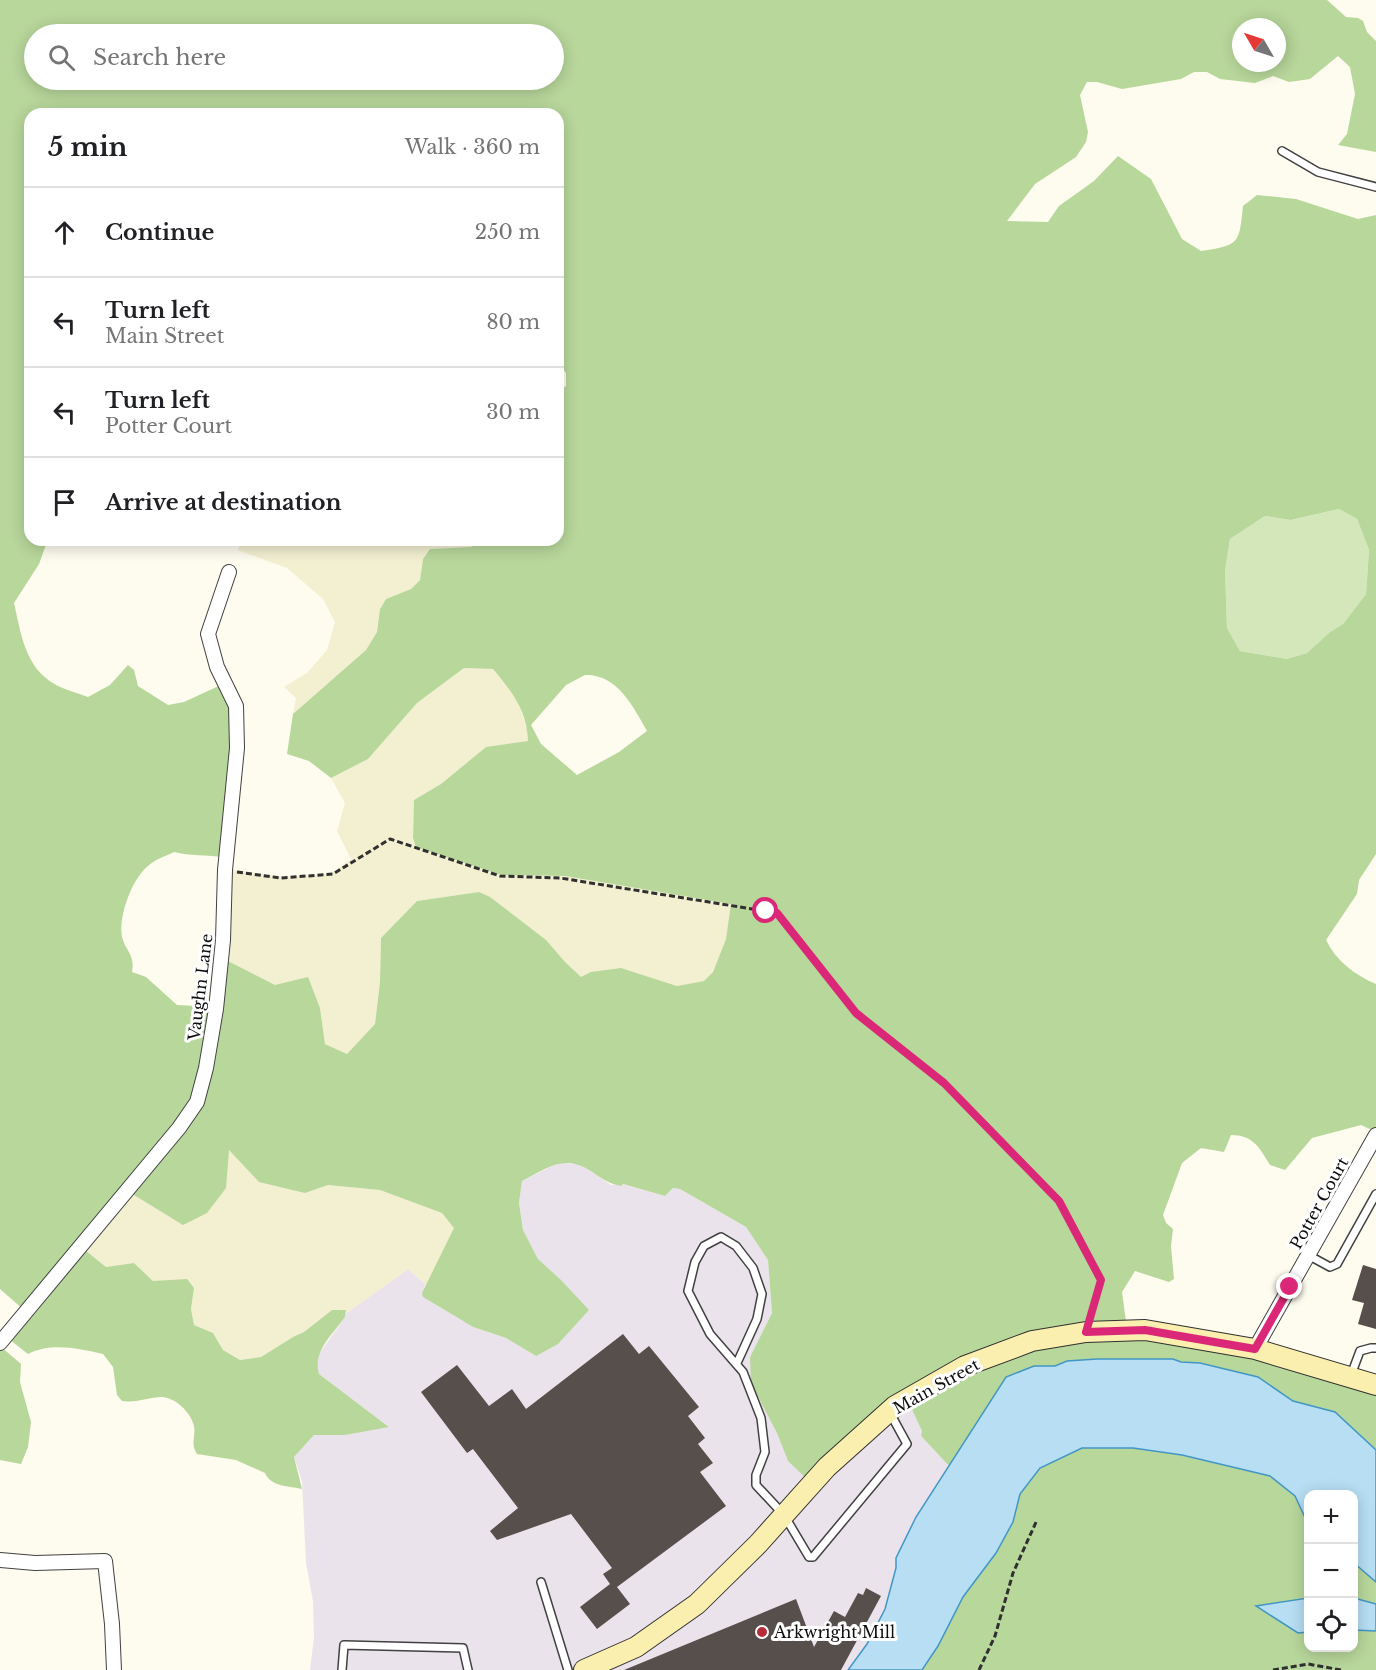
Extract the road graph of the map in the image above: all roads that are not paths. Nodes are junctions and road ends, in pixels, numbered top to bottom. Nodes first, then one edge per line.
1 (1282, 151) dead end
2 (1376, 187) edge
3 (229, 572) dead end
4 (1376, 1135) edge
5 (1376, 1194) edge
6 (1308, 1255) junction
7 (0, 1343) edge
8 (1376, 1348) edge
9 (1255, 1349) junction
10 (737, 1363) junction
11 (1351, 1377) junction
12 (1376, 1385) edge
13 (889, 1411) junction
14 (784, 1515) junction
15 (0, 1560) edge
16 (541, 1582) dead end
17 (114, 1670) edge
18 (342, 1670) edge
19 (468, 1670) edge
20 (568, 1670) edge
21 (584, 1670) edge

1 - 2 lane
3 - 7 street, Vaughn Lane
4 - 6 street, Potter Court
5 - 6 lane
6 - 9 street, Potter Court
8 - 11 lane
9 - 11 main road, Main Street
9 - 13 main road, Main Street
10 - 10 lane
10 - 14 lane
11 - 12 main road, Main Street
13 - 14 main road, Main Street
13 - 14 lane
14 - 21 main road, Main Street
15 - 17 street
16 - 20 lane
18 - 19 lane

